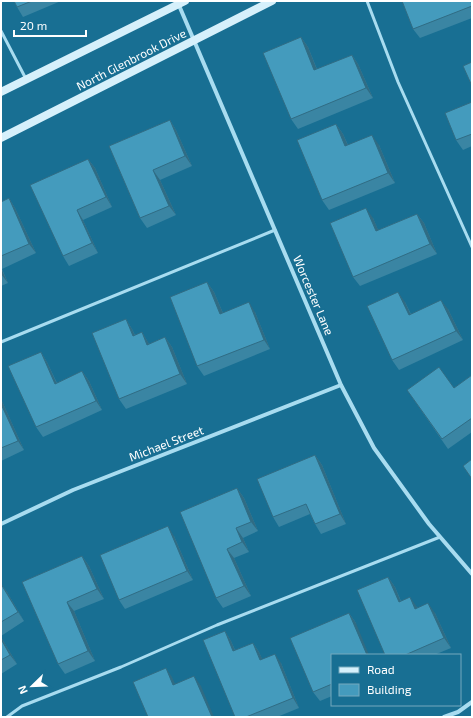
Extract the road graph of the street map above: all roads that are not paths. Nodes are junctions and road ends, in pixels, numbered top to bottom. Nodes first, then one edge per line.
1 (272, 1) edge
2 (367, 1) edge
3 (180, 2) edge
4 (1, 31) edge
5 (194, 40) junction
6 (26, 79) junction
7 (1, 92) edge
8 (1, 138) edge
9 (275, 230) junction
10 (472, 247) edge
11 (1, 342) edge
12 (341, 385) junction
13 (1, 524) edge
14 (440, 537) junction
15 (472, 574) edge
16 (472, 702) edge
17 (7, 717) edge
18 (444, 717) edge

1 - 5 main road, North Glenbrook Drive
2 - 10 lane
3 - 5 street, Worcester Lane
3 - 6 main road
4 - 6 lane
5 - 8 main road, North Glenbrook Drive
5 - 9 street, Worcester Lane
6 - 7 main road
9 - 11 lane
9 - 12 street, Worcester Lane
12 - 13 street, Michael Street
12 - 14 street, Worcester Lane
14 - 15 street, Worcester Lane
14 - 17 lane
16 - 18 street

